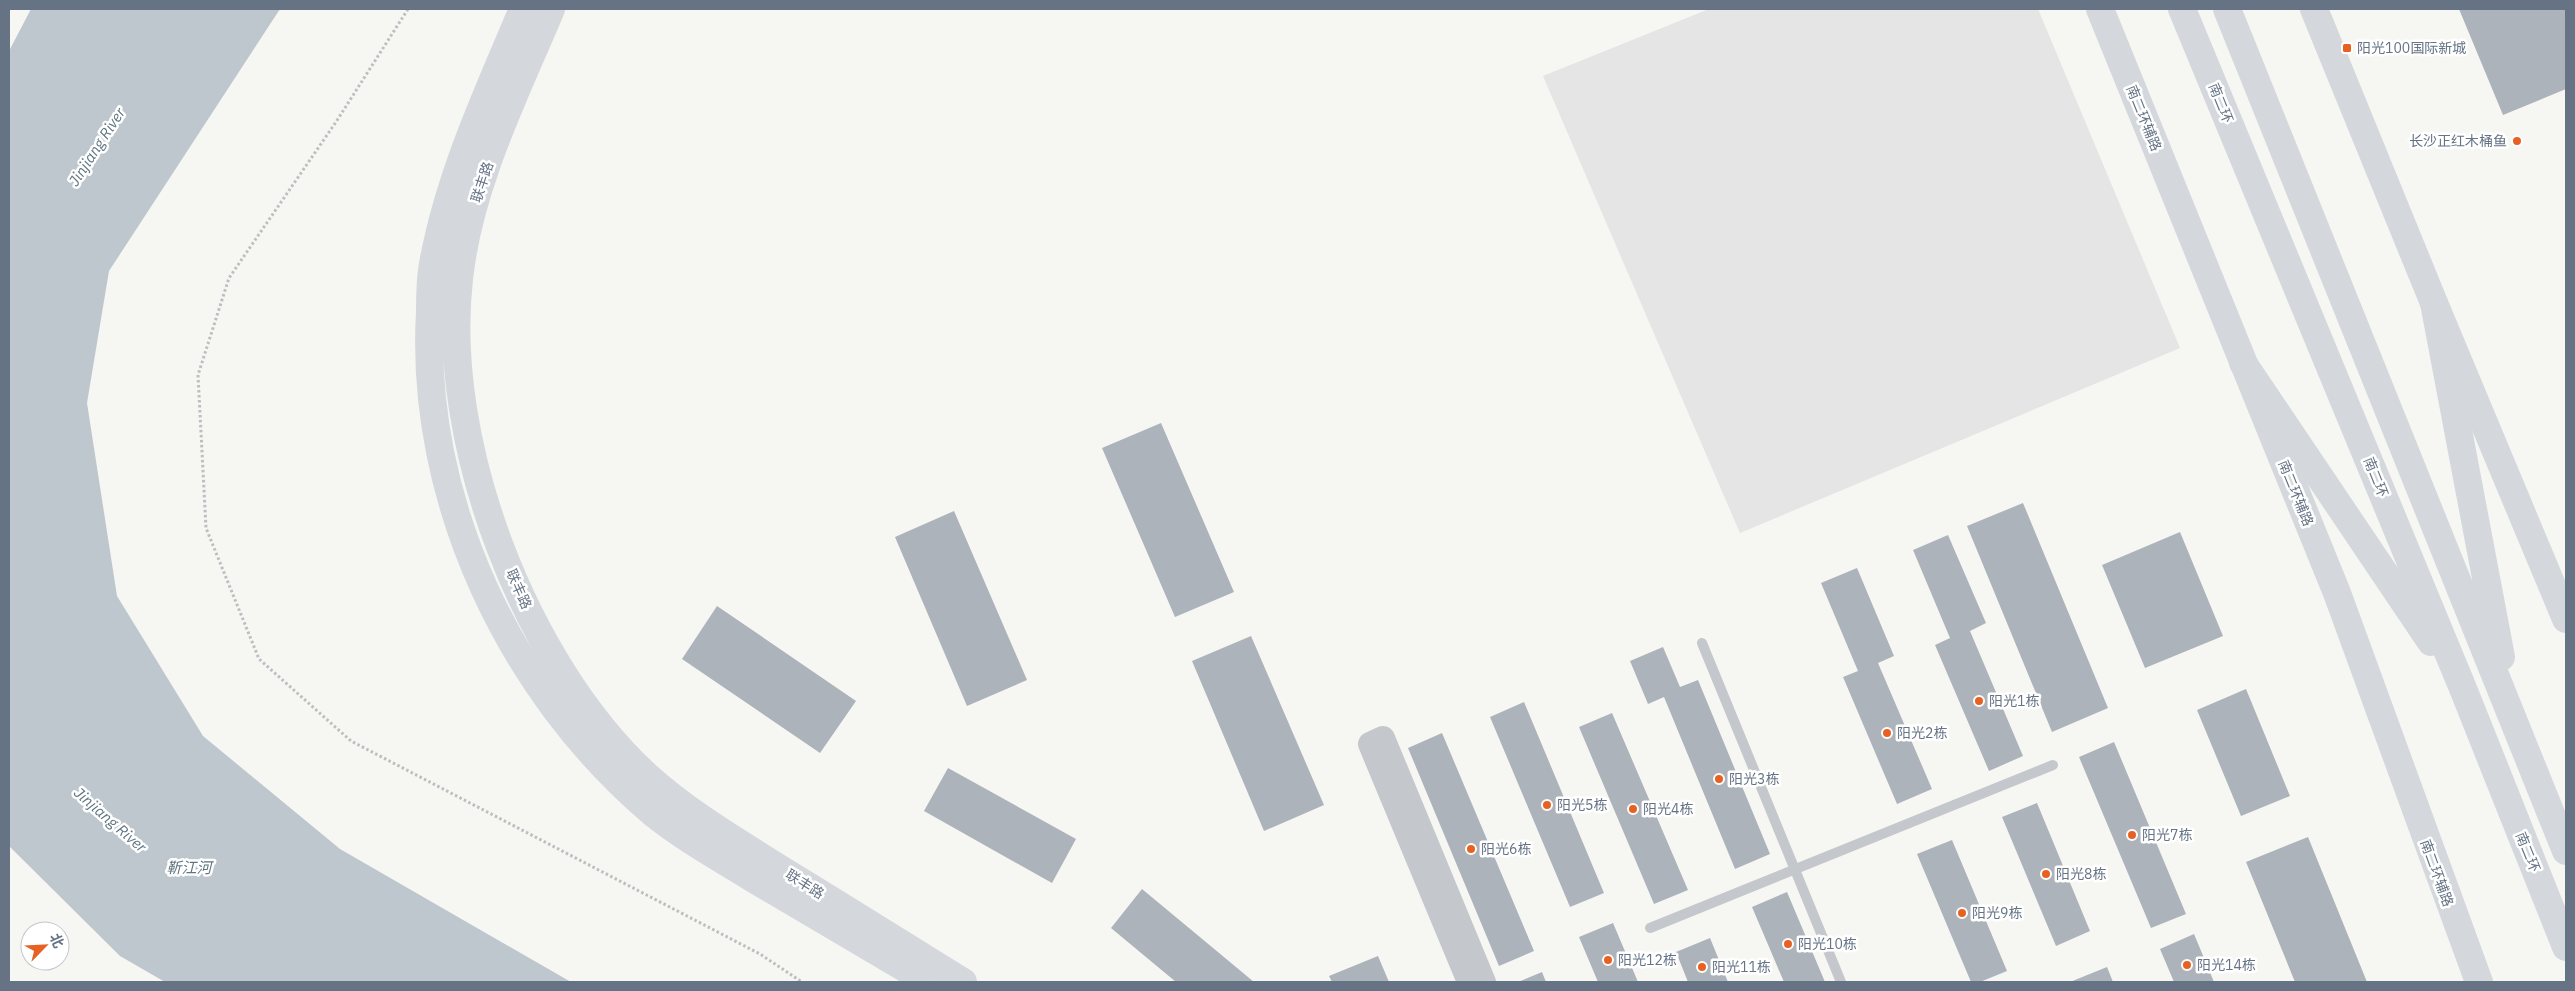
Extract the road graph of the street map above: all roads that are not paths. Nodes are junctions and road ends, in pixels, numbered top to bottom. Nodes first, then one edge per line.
1 (523, 9) edge
2 (551, 9) edge
3 (2100, 9) edge
4 (2182, 9) edge
5 (2227, 9) edge
6 (2314, 9) edge
7 (2434, 303) junction
8 (2243, 363) junction
9 (2559, 591) edge
10 (2566, 619) edge
11 (1702, 643) dead end
12 (2464, 691) junction
13 (2513, 720) junction
14 (2053, 765) dead end
15 (2566, 851) edge
16 (1795, 869) junction
17 (1650, 928) dead end
18 (2566, 947) edge
19 (928, 982) edge
20 (963, 982) edge
21 (1469, 982) edge
22 (1484, 982) edge
23 (1841, 982) edge
24 (2479, 982) edge

1 - 19 main road, 联丰路
2 - 20 main road, 联丰路
3 - 8 main road, 南二环辅路
4 - 12 main road, 南二环
5 - 13 main road
6 - 7 main road
7 - 9 main road
7 - 13 main road
8 - 12 main road
8 - 24 main road, 南二环辅路
9 - 10 main road
11 - 16 lane
12 - 18 main road, 南二环
13 - 15 main road
14 - 16 lane
16 - 17 lane
16 - 23 lane
21 - 22 street

